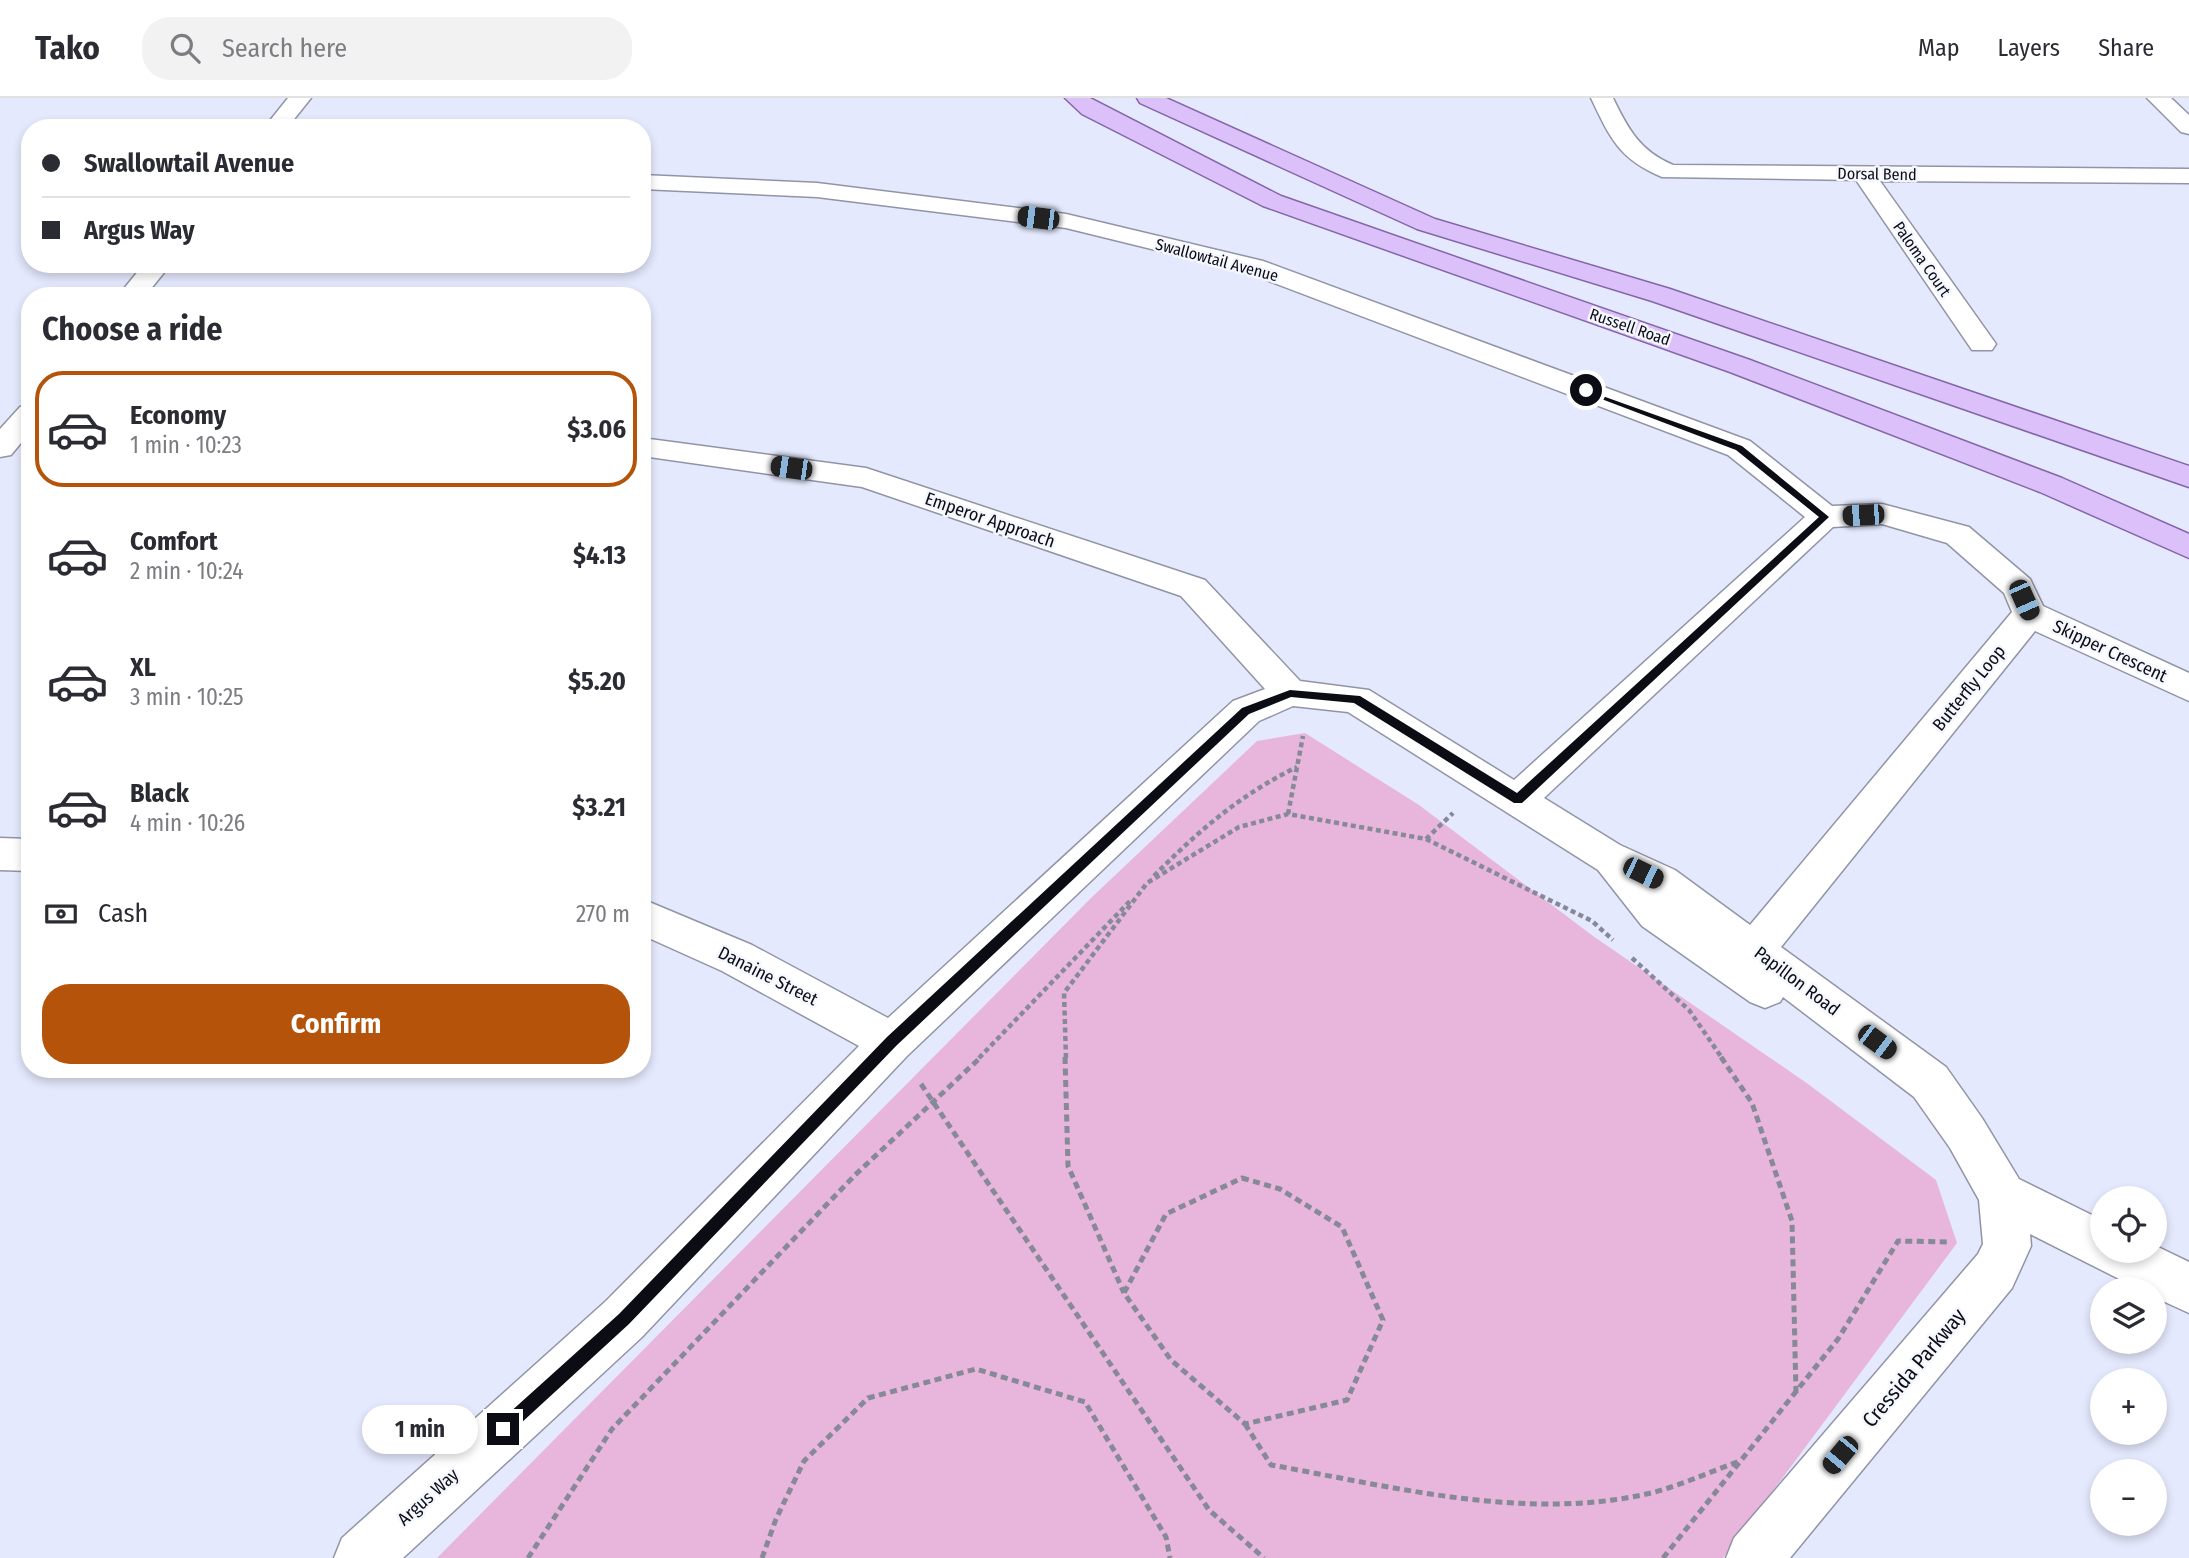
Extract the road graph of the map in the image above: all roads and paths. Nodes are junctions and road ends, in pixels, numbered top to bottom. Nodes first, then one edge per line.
1 (300, 98) edge
2 (1076, 98) edge
3 (1148, 98) edge
4 (1602, 98) edge
5 (2158, 98) edge
6 (282, 119) edge
7 (2189, 127) edge
8 (1863, 174) junction
9 (2189, 176) edge
10 (651, 182) edge
11 (150, 273) edge
12 (139, 287) edge
13 (1982, 344) dead end
14 (21, 426) edge
15 (8, 445) edge
16 (651, 448) edge
17 (2189, 477) edge
18 (1825, 517) junction
19 (2189, 547) edge
20 (2030, 614) junction
21 (2189, 688) edge
22 (1301, 694) junction
23 (1297, 767) junction
24 (1518, 799) junction
25 (1288, 814) junction
26 (0, 854) edge
27 (21, 855) edge
28 (1606, 856) junction
29 (1147, 883) junction
30 (651, 920) edge
31 (1621, 947) dead end
32 (1755, 950) junction
33 (1631, 956) dead end
34 (891, 1042) junction
35 (933, 1102) junction
36 (1966, 1133) junction
37 (2002, 1195) junction
38 (2090, 1239) edge
39 (2139, 1263) edge
40 (1995, 1271) junction
41 (2189, 1288) edge
42 (1124, 1293) junction
43 (1796, 1393) junction
44 (1245, 1424) junction
45 (1740, 1461) junction
46 (362, 1558) edge
47 (528, 1558) edge
48 (762, 1558) edge
49 (1170, 1558) edge
50 (1264, 1558) edge
51 (1663, 1558) edge
52 (1754, 1558) edge

1 - 6 street
2 - 19 main road, Russell Road
3 - 17 main road
4 - 8 street, Dorsal Bend
5 - 7 street
8 - 9 street, Dorsal Bend
8 - 13 street, Paloma Court
10 - 18 street, Swallowtail Avenue
11 - 12 street
14 - 15 street
16 - 22 street, Emperor Approach
18 - 20 street
18 - 24 street
20 - 21 street, Skipper Crescent
20 - 32 street, Butterfly Loop
22 - 23 path
22 - 24 street, Papillon Road
22 - 34 street, Argus Way
23 - 25 path
23 - 29 path
24 - 28 street, Papillon Road
25 - 29 path
25 - 31 path
26 - 27 street
28 - 32 street, Papillon Road
28 - 36 street, Papillon Road
29 - 35 path
29 - 42 path
30 - 34 street, Danaine Street
32 - 36 street, Papillon Road
33 - 43 path
34 - 35 path
34 - 46 street, Argus Way
35 - 47 path
35 - 50 path
36 - 37 street, Papillon Road
37 - 38 street
37 - 40 street, Cressida Parkway
39 - 41 street
40 - 43 path
40 - 52 street, Cressida Parkway
42 - 44 path
42 - 44 path
43 - 45 path
44 - 45 path
45 - 51 path
48 - 49 path

